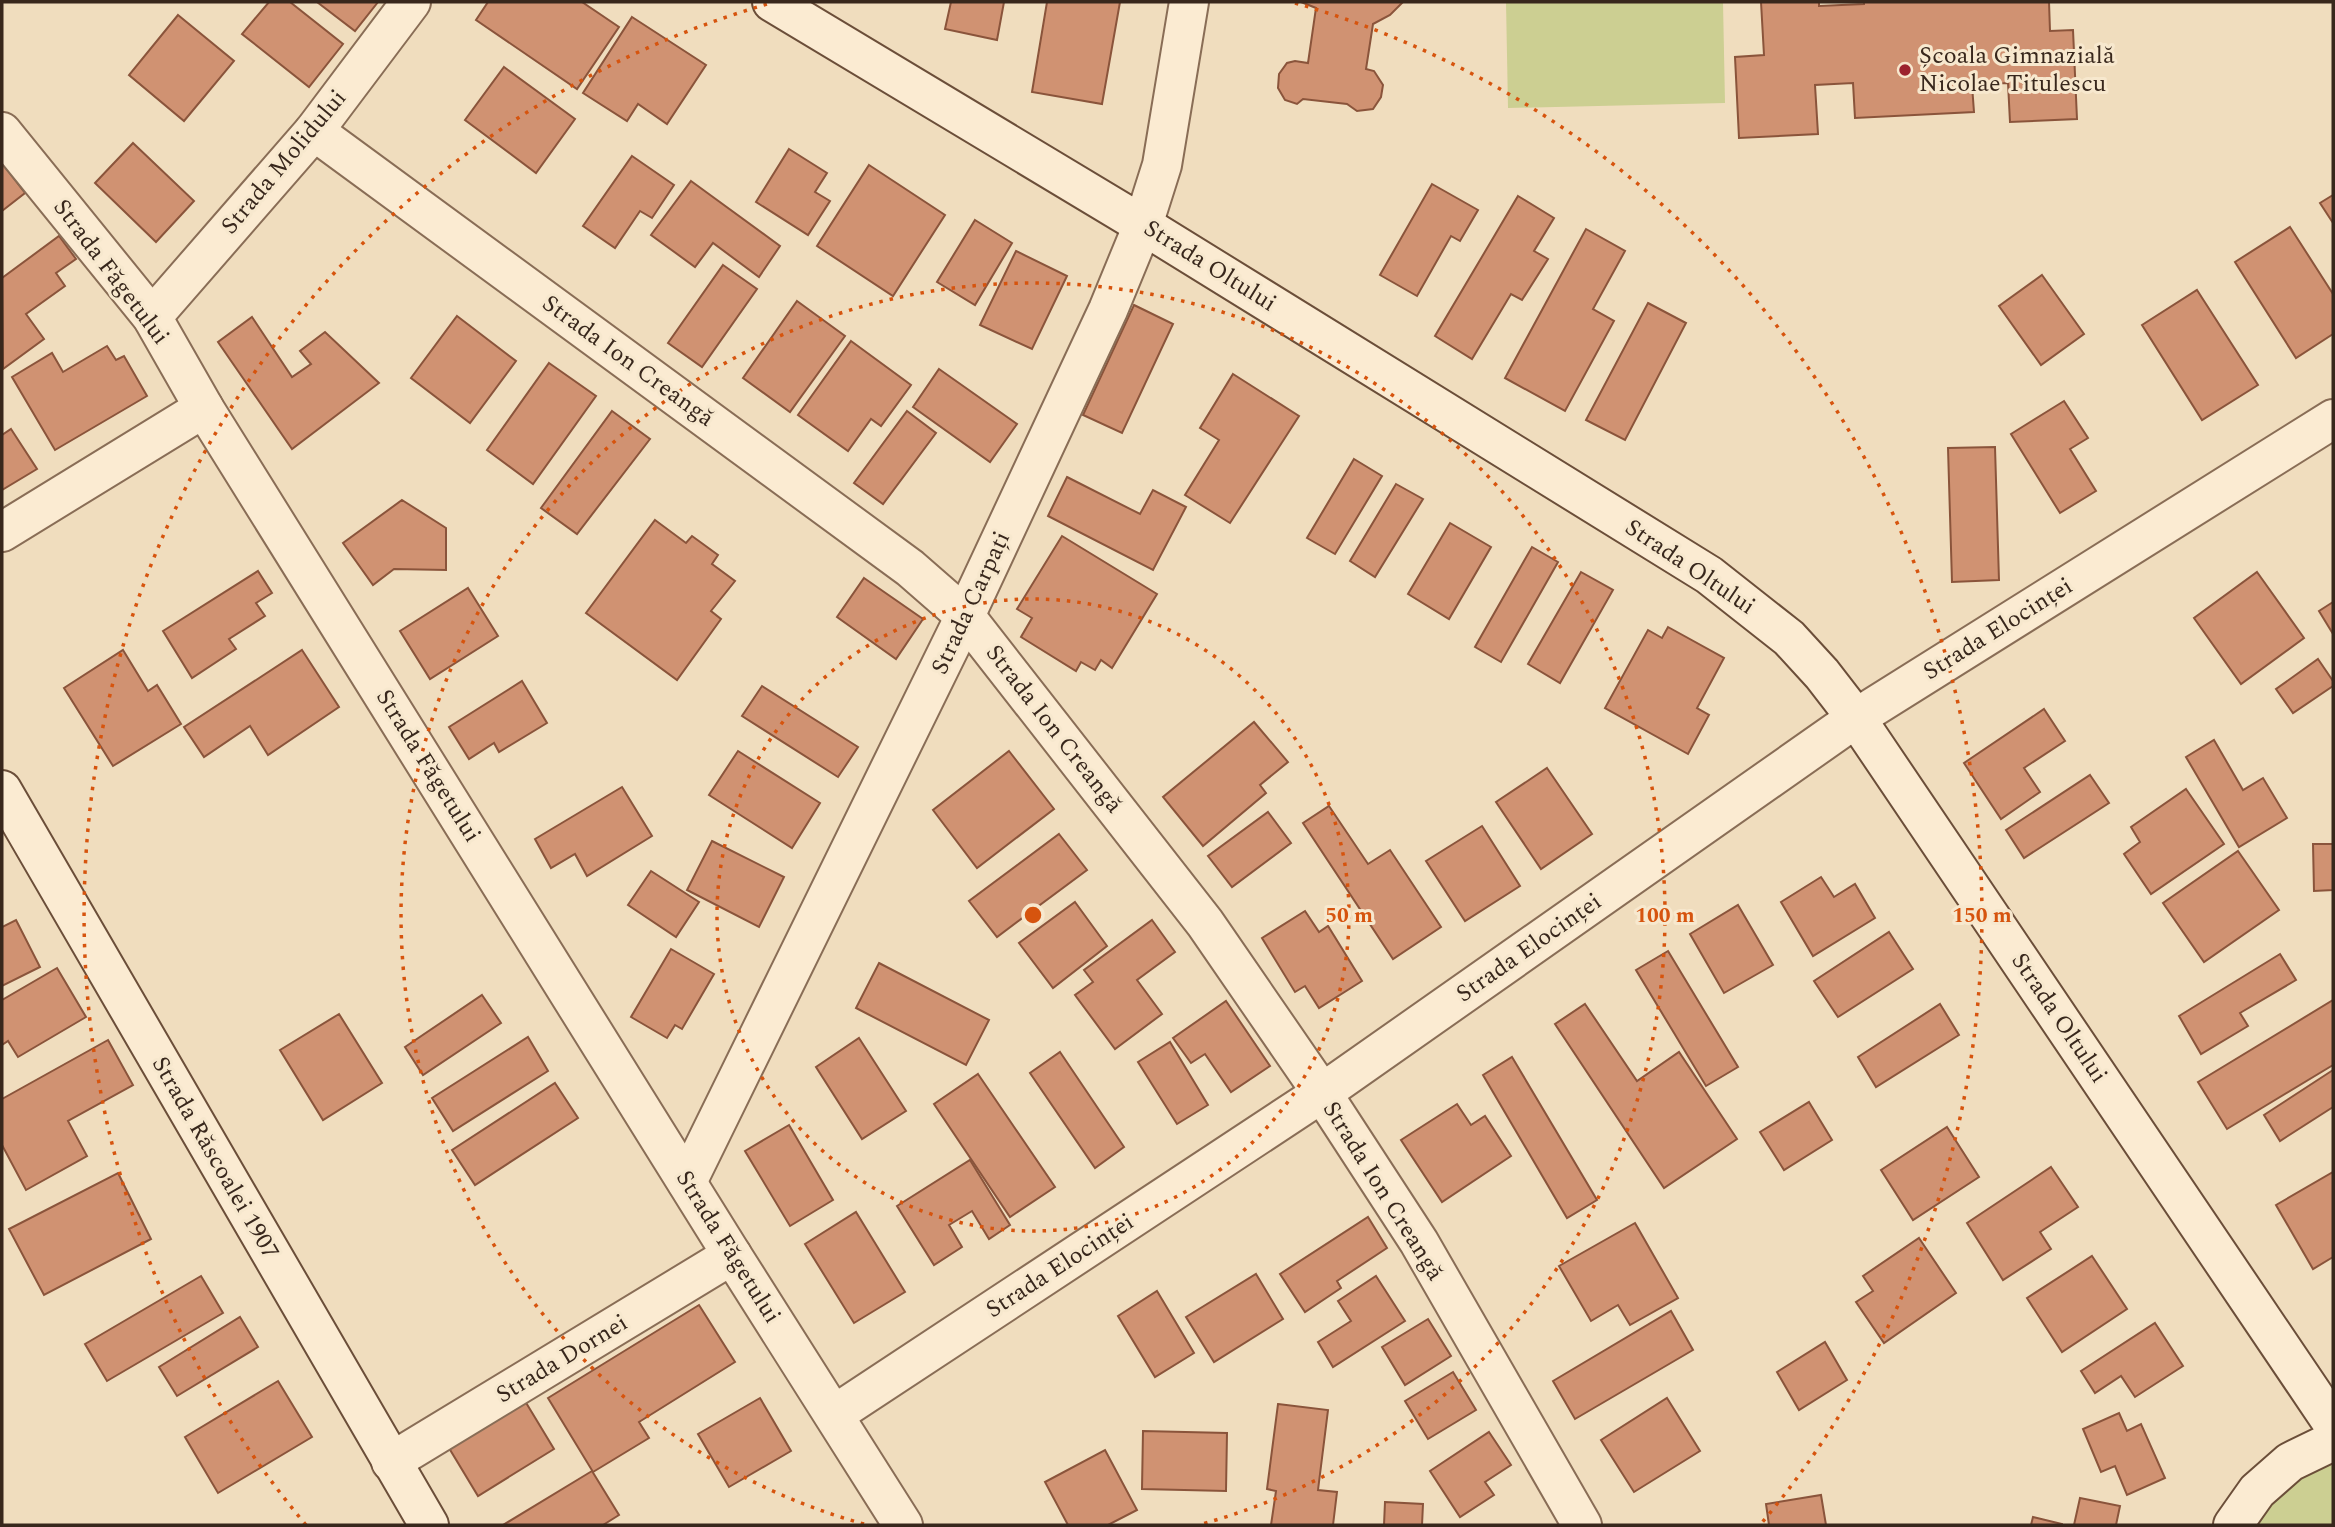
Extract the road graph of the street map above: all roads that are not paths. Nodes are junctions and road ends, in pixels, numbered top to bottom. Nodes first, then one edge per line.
1 (411, 2) edge
2 (772, 2) edge
3 (1189, 2) edge
4 (314, 131) junction
5 (2, 132) edge
6 (1143, 225) junction
7 (152, 317) junction
8 (204, 408) junction
9 (2333, 419) edge
10 (2, 532) edge
11 (965, 616) junction
12 (1856, 718) junction
13 (2, 790) edge
14 (1322, 1093) junction
15 (687, 1182) junction
16 (732, 1255) junction
17 (835, 1414) junction
18 (2333, 1424) edge
19 (2333, 1441) edge
20 (391, 1462) junction
21 (429, 1525) edge
22 (904, 1525) edge
23 (1582, 1525) edge
24 (2233, 1525) edge

1 - 4 street, Strada Molidului
2 - 6 street, Strada Oltului
3 - 6 street, Strada Carpați
4 - 7 street, Strada Molidului
4 - 11 street, Strada Ion Creangă
5 - 7 street, Strada Făgetului
6 - 11 street, Strada Carpați
6 - 12 street, Strada Oltului
7 - 8 street, Strada Făgetului
8 - 10 street
8 - 15 street, Strada Făgetului
9 - 12 street, Strada Elocinței
11 - 14 street, Strada Ion Creangă
11 - 15 street, Strada Carpați
12 - 14 street, Strada Elocinței
12 - 18 street, Strada Oltului
13 - 20 street, Strada Răscoalei 1907
14 - 17 street, Strada Elocinței
14 - 23 street, Strada Ion Creangă
15 - 16 street, Strada Făgetului
16 - 17 street, Strada Făgetului
16 - 20 street, Strada Dornei
17 - 22 street, Strada Făgetului
19 - 24 street
20 - 21 street, Strada Răscoalei 1907

